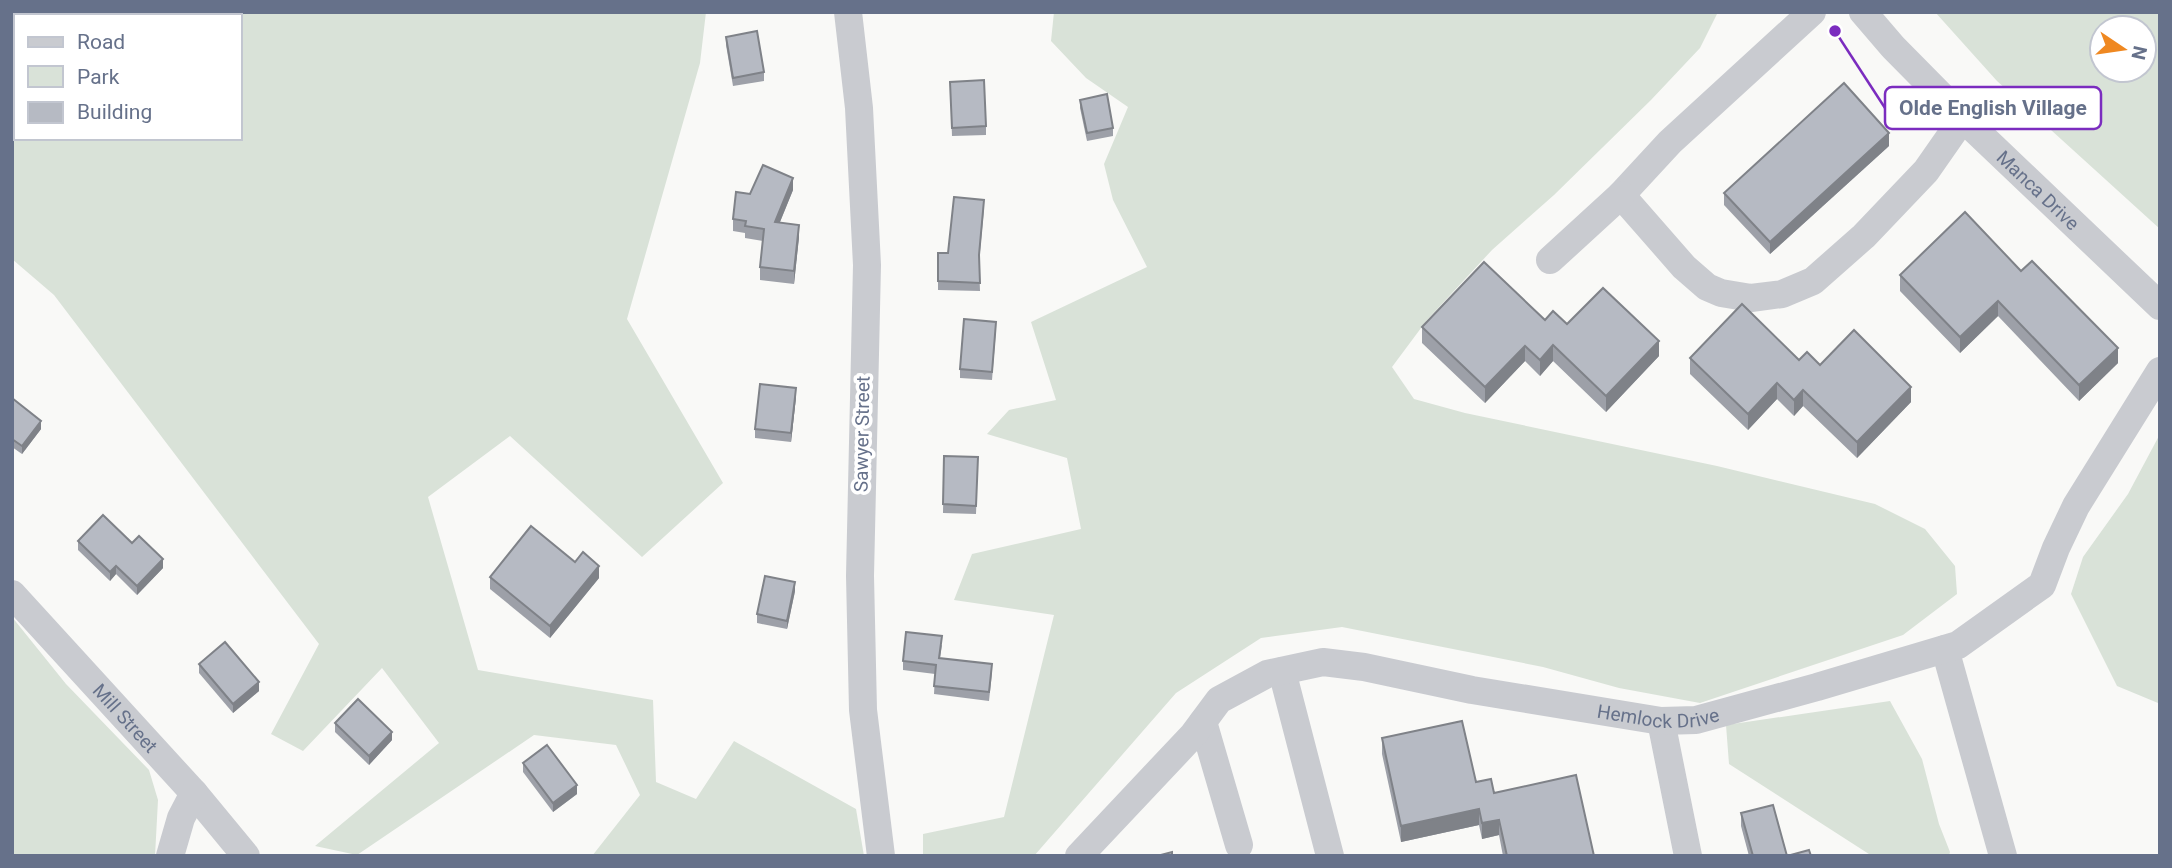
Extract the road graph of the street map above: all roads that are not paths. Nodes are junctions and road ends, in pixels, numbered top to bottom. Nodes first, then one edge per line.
1 (848, 12) edge
2 (1812, 12) edge
3 (1863, 12) edge
4 (1963, 118) junction
5 (1621, 195) junction
6 (1550, 260) dead end
7 (2160, 306) edge
8 (2160, 371) edge
9 (12, 594) edge
10 (1945, 649) junction
11 (1282, 671) junction
12 (1661, 721) junction
13 (1203, 722) junction
14 (194, 793) junction
15 (1239, 845) dead end
16 (170, 856) edge
17 (246, 856) edge
18 (881, 856) edge
19 (1079, 856) edge
20 (1330, 856) edge
21 (1688, 856) edge
22 (2003, 856) edge

1 - 18 street, Sawyer Street
2 - 5 street
3 - 4 street, Manca Drive
4 - 5 street
4 - 7 street, Manca Drive
5 - 6 street
8 - 10 street, Hemlock Drive
9 - 14 street, Mill Street
10 - 12 street, Hemlock Drive
10 - 22 street
11 - 12 street, Hemlock Drive
11 - 13 street, Hemlock Drive
11 - 20 street
12 - 21 street
13 - 15 street
13 - 19 street, Hemlock Drive
14 - 16 street
14 - 17 street, Mill Street

